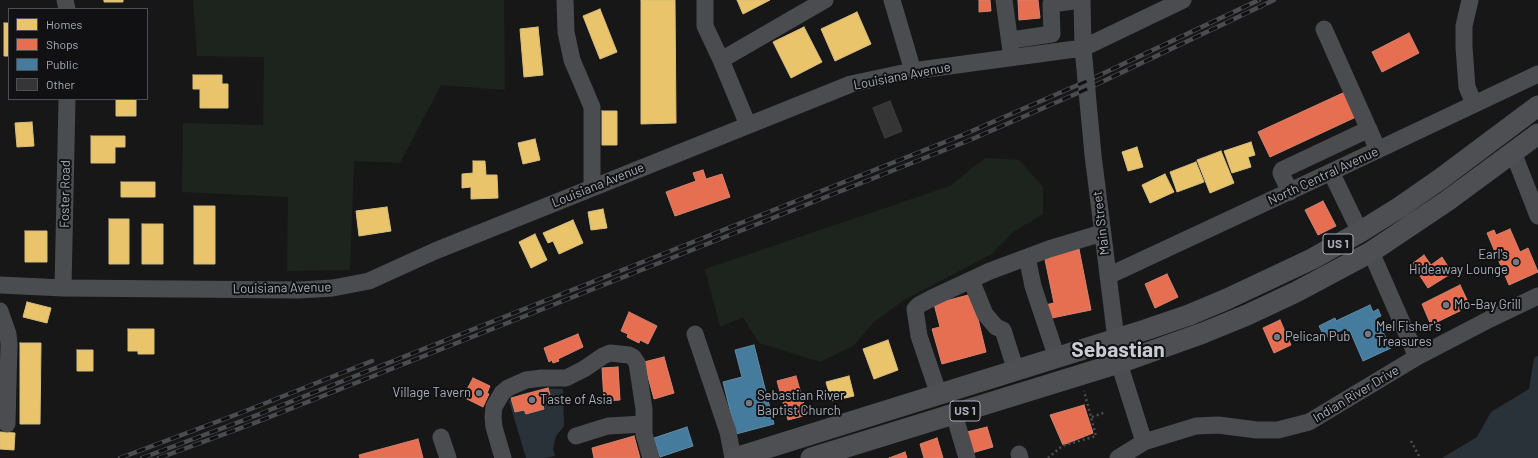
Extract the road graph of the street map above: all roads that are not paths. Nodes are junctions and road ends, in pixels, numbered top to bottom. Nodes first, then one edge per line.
1 (565, 0) edge
2 (705, 0) edge
3 (826, 0) edge
4 (892, 0) edge
5 (1004, 0) edge
6 (1081, 0) edge
7 (1182, 0) edge
8 (1470, 0) edge
9 (1324, 29) dead end
10 (1011, 40) junction
11 (1083, 48) junction
12 (1012, 58) junction
13 (721, 60) junction
14 (912, 71) junction
15 (1538, 74) edge
16 (67, 100) edge
17 (1474, 104) junction
18 (1538, 106) edge
19 (748, 125) junction
20 (1369, 129) junction
21 (1538, 134) edge
22 (1378, 150) junction
23 (1513, 152) junction
24 (1331, 172) junction
25 (592, 187) junction
26 (1290, 192) junction
27 (1538, 216) edge
28 (1360, 232) junction
29 (1102, 233) junction
30 (1371, 252) junction
31 (1027, 257) junction
32 (1108, 276) junction
33 (971, 280) junction
34 (0, 285) edge
35 (63, 288) junction
36 (1538, 296) edge
37 (0, 311) edge
38 (695, 334) dead end
39 (1116, 340) junction
40 (1057, 358) junction
41 (1416, 358) junction
42 (1119, 363) junction
43 (1016, 371) junction
44 (939, 395) junction
45 (954, 414) junction
46 (8, 424) dead end
47 (644, 424) junction
48 (814, 433) junction
49 (576, 436) dead end
50 (441, 437) dead end
51 (1144, 442) junction
52 (448, 458) edge
53 (504, 458) edge
54 (652, 458) edge
55 (734, 458) edge
56 (790, 458) edge
57 (811, 458) edge
58 (967, 458) edge
59 (1118, 458) edge

1 - 25 street
2 - 13 street
3 - 13 street
4 - 14 street
5 - 10 street
6 - 10 street
6 - 11 street, Main Street
7 - 11 street, Louisiana Avenue
8 - 17 street
9 - 20 street
10 - 12 street
11 - 12 street, Louisiana Avenue
11 - 29 street, Main Street
12 - 14 street, Louisiana Avenue
13 - 19 street
14 - 19 street, Louisiana Avenue
15 - 17 street, North Central Avenue
16 - 35 street, Foster Road
17 - 22 street, North Central Avenue
18 - 28 main road, US 1
19 - 25 street, Louisiana Avenue
20 - 22 street
20 - 26 street
21 - 23 main road, US 1
22 - 24 street, North Central Avenue
23 - 27 street
23 - 30 main road, US 1
24 - 26 street, North Central Avenue
24 - 28 street
25 - 35 street, Louisiana Avenue
26 - 32 street, North Central Avenue
28 - 39 main road, US 1
29 - 31 street
29 - 32 street, Main Street
30 - 41 street
30 - 42 main road, US 1
31 - 33 street
31 - 40 street
32 - 39 street, Main Street
33 - 43 street
33 - 44 street
34 - 35 street, Louisiana Avenue
36 - 41 street, Indian River Drive
37 - 46 street
38 - 55 street
39 - 40 main road, US 1
39 - 42 street, Main Street
40 - 43 main road, US 1
41 - 51 street, Indian River Drive
42 - 45 main road, US 1
42 - 51 street, Main Street
43 - 44 main road, US 1
44 - 48 main road, US 1
45 - 57 main road, US 1
45 - 58 street
47 - 49 street
47 - 53 street
47 - 54 street
48 - 55 main road, US 1
48 - 56 main road
50 - 52 street
51 - 59 street, Indian River Drive

